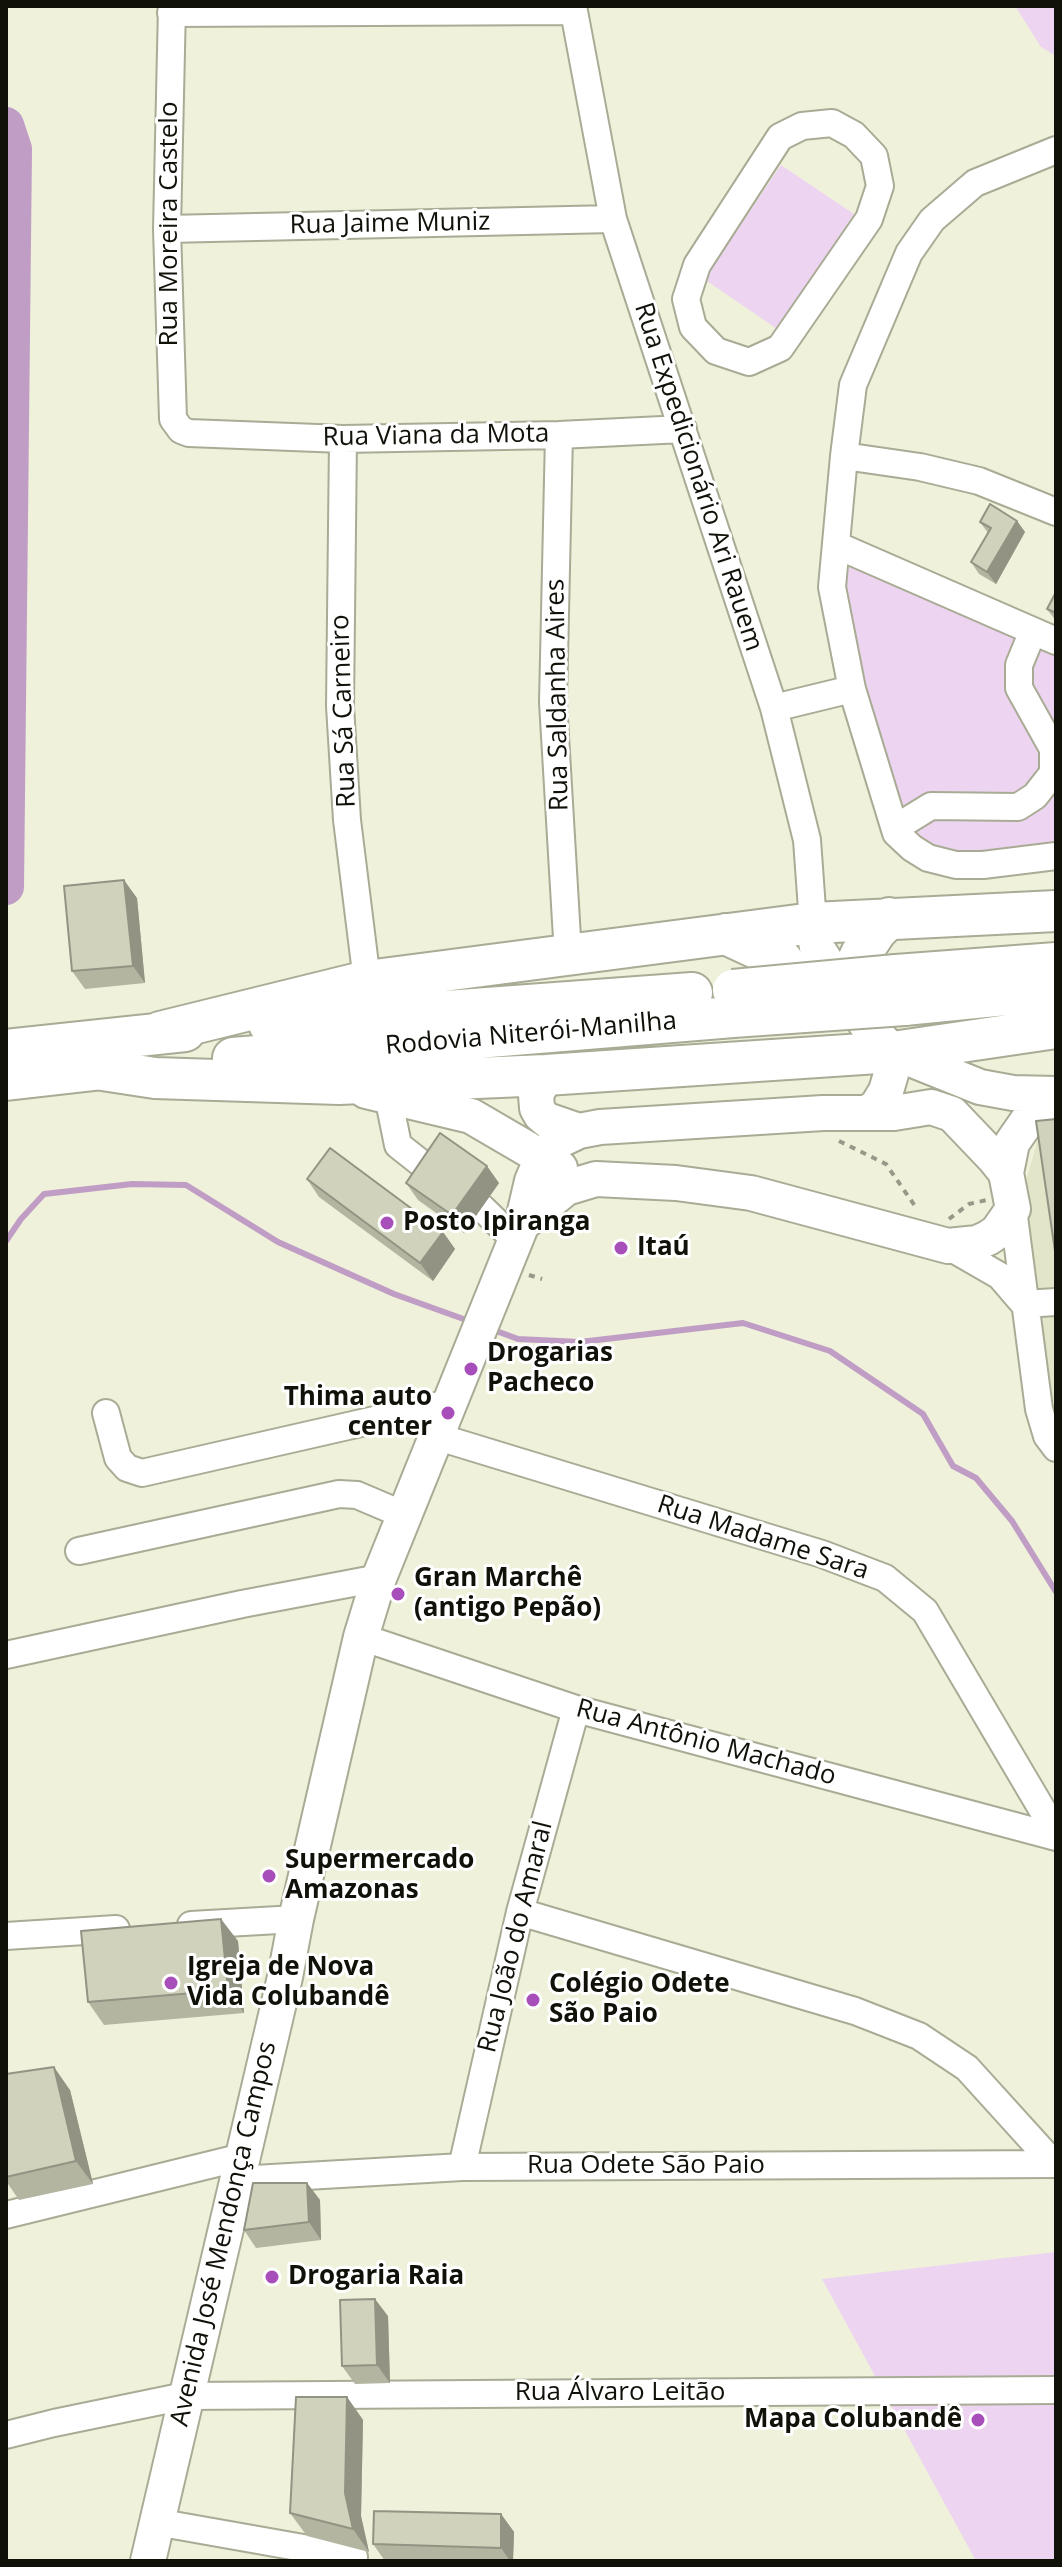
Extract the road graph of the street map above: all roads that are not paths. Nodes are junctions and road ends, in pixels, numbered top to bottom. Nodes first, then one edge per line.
1 (574, 9) edge
2 (172, 10) edge
3 (1056, 150) edge
4 (613, 219) junction
5 (869, 219) joint
6 (167, 229) junction
7 (683, 429) junction
8 (189, 433) joint
9 (559, 435) junction
10 (343, 439) junction
11 (844, 456) junction
12 (1056, 512) edge
13 (836, 545) junction
14 (1044, 636) edge
15 (852, 689) junction
16 (774, 708) junction
17 (896, 833) junction
18 (1056, 856) edge
19 (1056, 911) edge
20 (889, 918) junction
21 (726, 934) junction
22 (815, 936) junction
23 (568, 955) junction
24 (1056, 963) edge
25 (367, 981) junction
26 (900, 990) junction
27 (1056, 990) edge
28 (801, 999) junction
29 (852, 1001) junction
30 (733, 1004) junction
31 (1056, 1028) edge
32 (160, 1032) junction
33 (6, 1050) edge
34 (893, 1052) junction
35 (78, 1062) junction
36 (756, 1062) junction
37 (546, 1075) junction
38 (6, 1080) edge
39 (339, 1084) junction
40 (1056, 1094) edge
41 (388, 1096) junction
42 (867, 1113) junction
43 (579, 1131) junction
44 (542, 1158) junction
45 (436, 1175) edge
46 (596, 1179) junction
47 (1005, 1194) junction
48 (482, 1208) dead end
49 (518, 1232) junction
50 (944, 1233) junction
51 (1056, 1302) edge
52 (1024, 1304) junction
53 (1030, 1339) junction
54 (1056, 1352) edge
55 (449, 1403) junction
56 (106, 1413) dead end
57 (1048, 1415) edge
58 (435, 1436) junction
59 (1056, 1448) edge
60 (404, 1515) junction
61 (79, 1551) dead end
62 (379, 1578) junction
63 (361, 1637) junction
64 (6, 1655) edge
65 (576, 1709) junction
66 (1056, 1835) edge
67 (520, 1912) junction
68 (296, 1919) junction
69 (174, 1926) edge
70 (143, 1928) edge
71 (6, 1936) edge
72 (1055, 2164) edge
73 (462, 2167) junction
74 (240, 2168) junction
75 (6, 2215) edge
76 (1056, 2390) edge
77 (185, 2396) junction
78 (6, 2435) edge
79 (156, 2522) junction
80 (354, 2557) dead end
81 (148, 2561) edge

1 - 2 street
1 - 4 street, Rua Expedicionário Ari Rauem
2 - 6 street, Rua Moreira Castelo
3 - 11 street
4 - 6 street, Rua Jaime Muniz
4 - 7 street, Rua Expedicionário Ari Rauem
5 - 5 street
6 - 8 street, Rua Moreira Castelo
7 - 9 street, Rua Viana da Mota
7 - 16 street, Rua Expedicionário Ari Rauem
8 - 10 street, Rua Viana da Mota
9 - 10 street, Rua Viana da Mota
9 - 23 street, Rua Saldanha Aires
10 - 25 street, Rua Sá Carneiro
11 - 12 street
11 - 13 street
13 - 14 street
13 - 15 street
14 - 17 street
15 - 16 street
15 - 17 street
16 - 22 street, Rua Expedicionário Ari Rauem
17 - 18 street
19 - 20 highway
20 - 22 highway
20 - 29 highway
21 - 22 highway
21 - 23 highway
21 - 28 highway
22 - 28 main road, Rua Expedicionário Ari Rauem
22 - 29 main road, Rua Expedicionário Ari Rauem
23 - 25 highway
24 - 26 highway, Rodovia Niterói-Manilha
25 - 32 highway
26 - 27 highway, Rodovia Niterói-Manilha
26 - 30 highway, Rodovia Niterói-Manilha, bridge
28 - 36 main road, Rua Expedicionário Ari Rauem
29 - 34 main road, Rua Expedicionário Ari Rauem
30 - 32 highway, Rodovia Niterói-Manilha
30 - 35 highway, Rodovia Niterói-Manilha
31 - 34 highway
32 - 35 highway, Rodovia Niterói-Manilha
33 - 35 highway, Rodovia Niterói-Manilha
34 - 36 highway
34 - 40 main road
34 - 42 main road
35 - 38 highway, Rodovia Niterói-Manilha
35 - 39 highway
36 - 37 highway
37 - 39 highway
37 - 43 main road
39 - 41 main road
40 - 47 main road
41 - 44 main road
41 - 45 street
42 - 43 main road
42 - 47 main road
43 - 44 main road
43 - 46 main road
44 - 46 main road
44 - 49 main road, Avenida José Mendonça Campos
46 - 49 main road, Avenida José Mendonça Campos
46 - 50 main road, Avenida José Mendonça Campos
47 - 50 main road, Avenida José Mendonça Campos
47 - 52 street
48 - 49 street
49 - 55 main road, Avenida José Mendonça Campos
50 - 52 street
51 - 52 street
52 - 53 street
53 - 54 street
53 - 57 street
55 - 56 street
55 - 58 main road, Avenida José Mendonça Campos
57 - 59 street
58 - 60 main road, Avenida José Mendonça Campos
58 - 66 street, Rua Madame Sara
60 - 61 street
60 - 62 main road, Avenida José Mendonça Campos
62 - 63 main road, Avenida José Mendonça Campos
62 - 64 street
63 - 65 street, Rua Antônio Machado
63 - 68 main road, Avenida José Mendonça Campos
65 - 66 street, Rua Antônio Machado
65 - 67 street, Rua João do Amaral
67 - 72 street
67 - 73 street, Rua João do Amaral
68 - 69 street
68 - 74 main road, Avenida José Mendonça Campos
70 - 71 street
72 - 73 street, Rua Odete São Paio
73 - 74 street, Rua Odete São Paio
74 - 75 street, Rua Odete São Paio
74 - 77 main road, Avenida José Mendonça Campos
76 - 77 street, Rua Álvaro Leitão
77 - 78 street, Rua Álvaro Leitão
77 - 79 main road, Avenida José Mendonça Campos
79 - 80 street
79 - 81 main road, Avenida José Mendonça Campos

